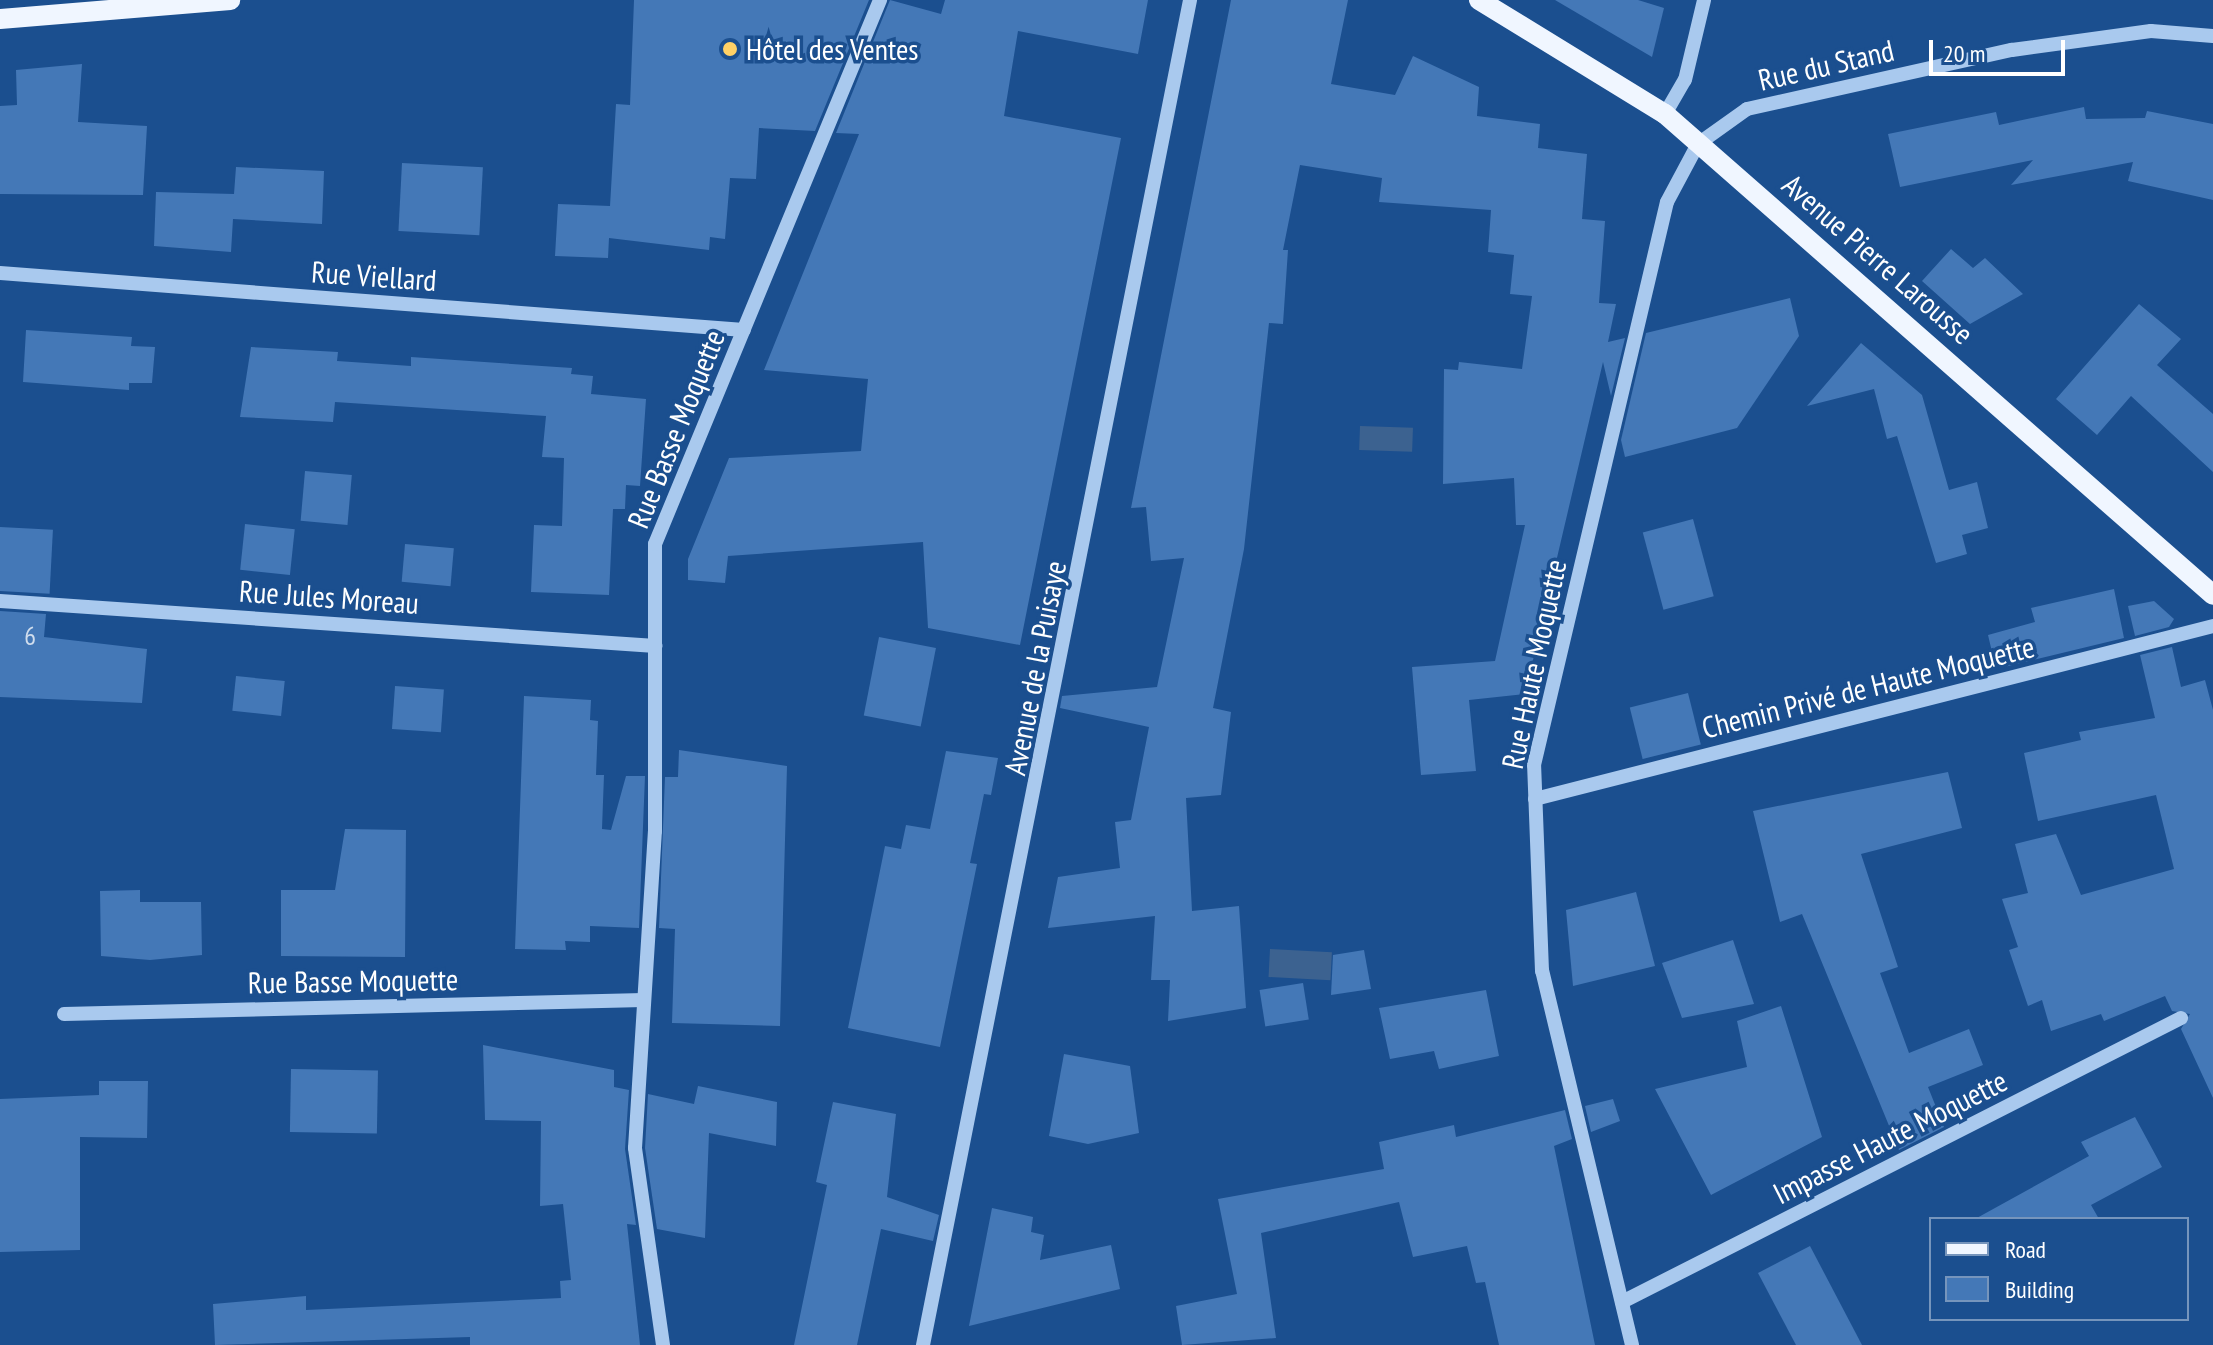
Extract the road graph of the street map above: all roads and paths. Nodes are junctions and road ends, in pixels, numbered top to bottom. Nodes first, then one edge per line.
1 (230, 0) edge
2 (880, 0) edge
3 (1190, 0) edge
4 (1479, 0) edge
5 (1704, 0) edge
6 (0, 19) edge
7 (2213, 36) edge
8 (1665, 114) junction
9 (1698, 144) junction
10 (0, 273) edge
11 (744, 330) junction
12 (2213, 595) edge
13 (0, 601) edge
14 (2213, 626) edge
15 (655, 646) junction
16 (1535, 799) junction
17 (644, 1000) junction
18 (64, 1014) dead end
19 (2181, 1018) dead end
20 (1622, 1302) junction
21 (663, 1345) edge
22 (923, 1345) edge
23 (1632, 1345) edge

1 - 6 main road
2 - 11 street, Rue Basse Moquette
3 - 22 street, Avenue de la Puisaye
4 - 8 main road, Avenue Pierre Larousse
5 - 8 street
7 - 9 street, Rue du Stand
8 - 9 main road, Avenue Pierre Larousse
9 - 12 main road, Avenue Pierre Larousse
9 - 16 street, Rue Haute Moquette
10 - 11 street, Rue Viellard
11 - 15 street, Rue Basse Moquette
13 - 15 street, Rue Jules Moreau
14 - 16 street, Chemin Privé de Haute Moquette
15 - 17 street, Rue Basse Moquette
16 - 20 street, Rue Haute Moquette
17 - 18 street, Rue Basse Moquette
17 - 21 street, Rue Basse Moquette
19 - 20 street, Impasse Haute Moquette
20 - 23 street, Rue Haute Moquette

